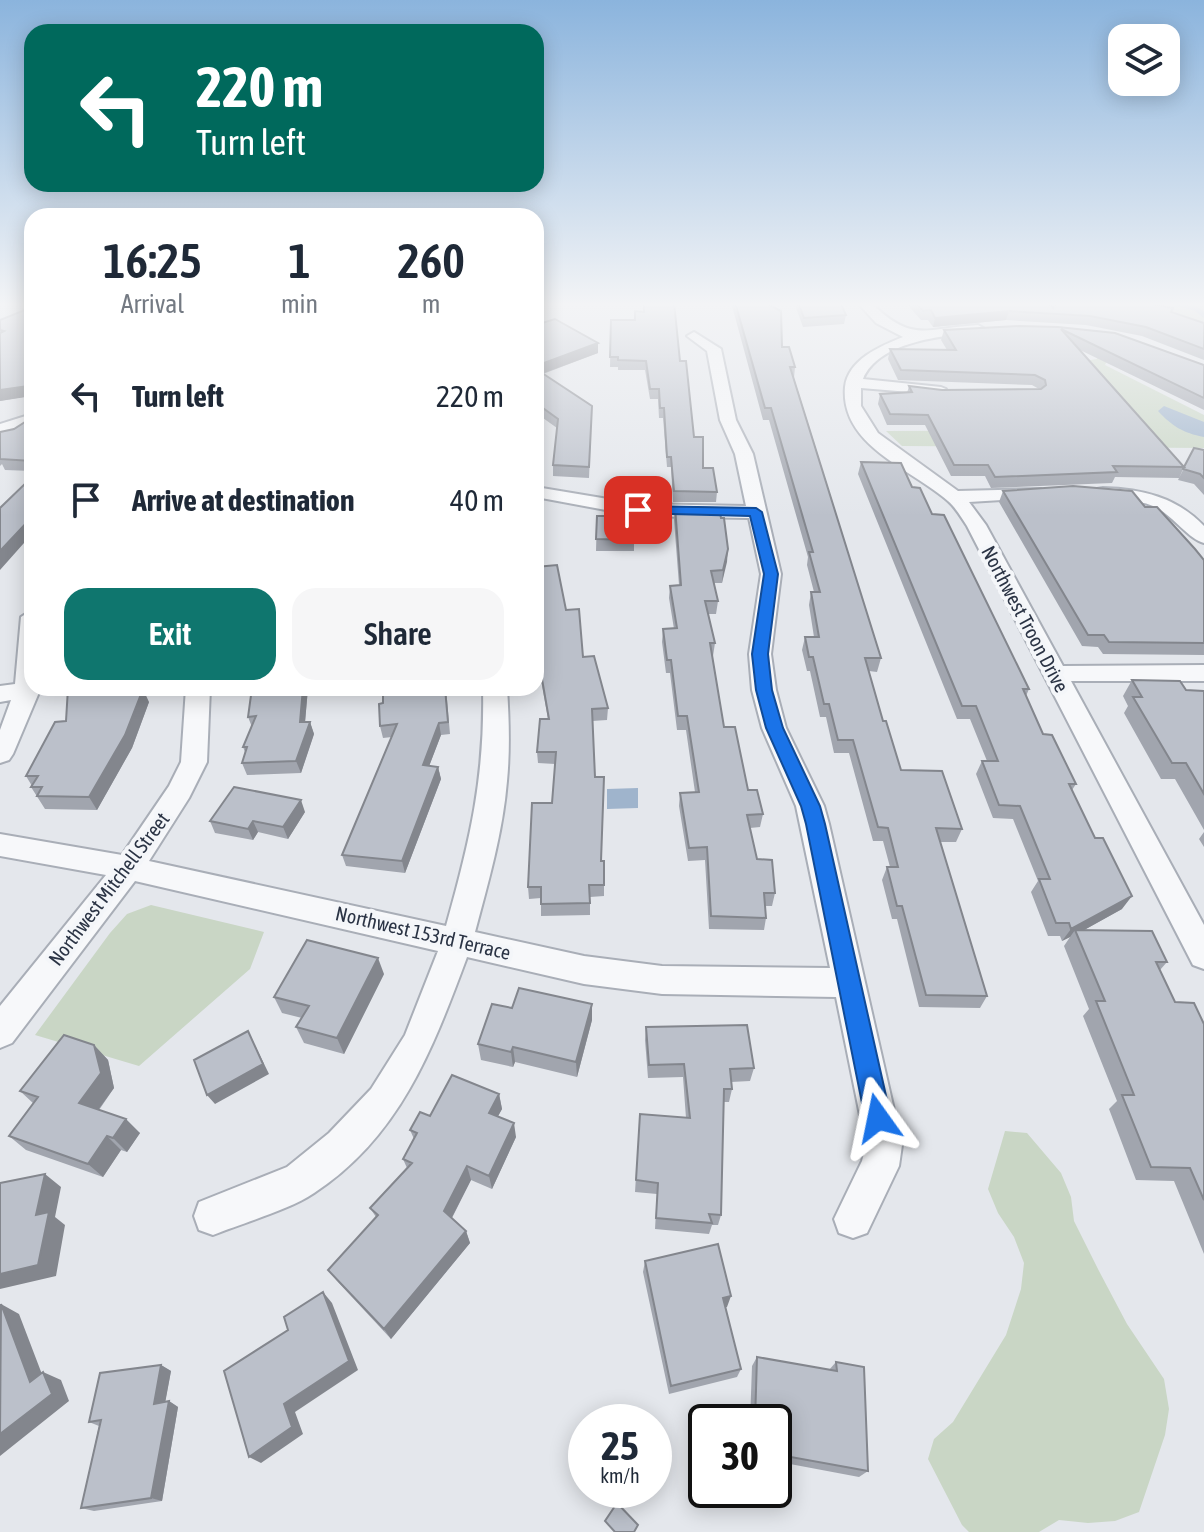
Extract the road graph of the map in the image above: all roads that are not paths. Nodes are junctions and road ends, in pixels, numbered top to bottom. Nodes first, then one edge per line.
1 (719, 373) edge
2 (857, 373) edge
3 (853, 383) junction
4 (957, 393) edge
5 (24, 422) edge
6 (0, 430) edge
7 (544, 493) edge
8 (1048, 493) edge
9 (1090, 493) edge
10 (955, 497) junction
11 (756, 512) junction
12 (1204, 537) edge
13 (1204, 673) edge
14 (1054, 674) junction
15 (24, 691) edge
16 (0, 694) edge
17 (26, 696) edge
18 (198, 696) edge
19 (495, 696) edge
20 (0, 754) edge
21 (0, 845) edge
22 (129, 868) junction
23 (458, 940) junction
24 (1204, 955) edge
25 (850, 983) junction
26 (0, 1032) edge
27 (213, 1216) dead end
28 (853, 1219) dead end

1 - 11 street
2 - 3 street
3 - 4 street
3 - 10 street, Northwest Troon Drive
5 - 6 street
7 - 11 street
8 - 10 street
9 - 12 street
10 - 14 street, Northwest Troon Drive
11 - 25 street
13 - 14 street
14 - 24 street, Northwest Troon Drive
15 - 16 street
17 - 20 street
18 - 22 street, Northwest Mitchell Street
19 - 23 street
21 - 22 street, Northwest 153rd Terrace
22 - 23 street, Northwest 153rd Terrace
22 - 26 street, Northwest Mitchell Street
23 - 25 street, Northwest 153rd Terrace
23 - 27 street
25 - 28 street

